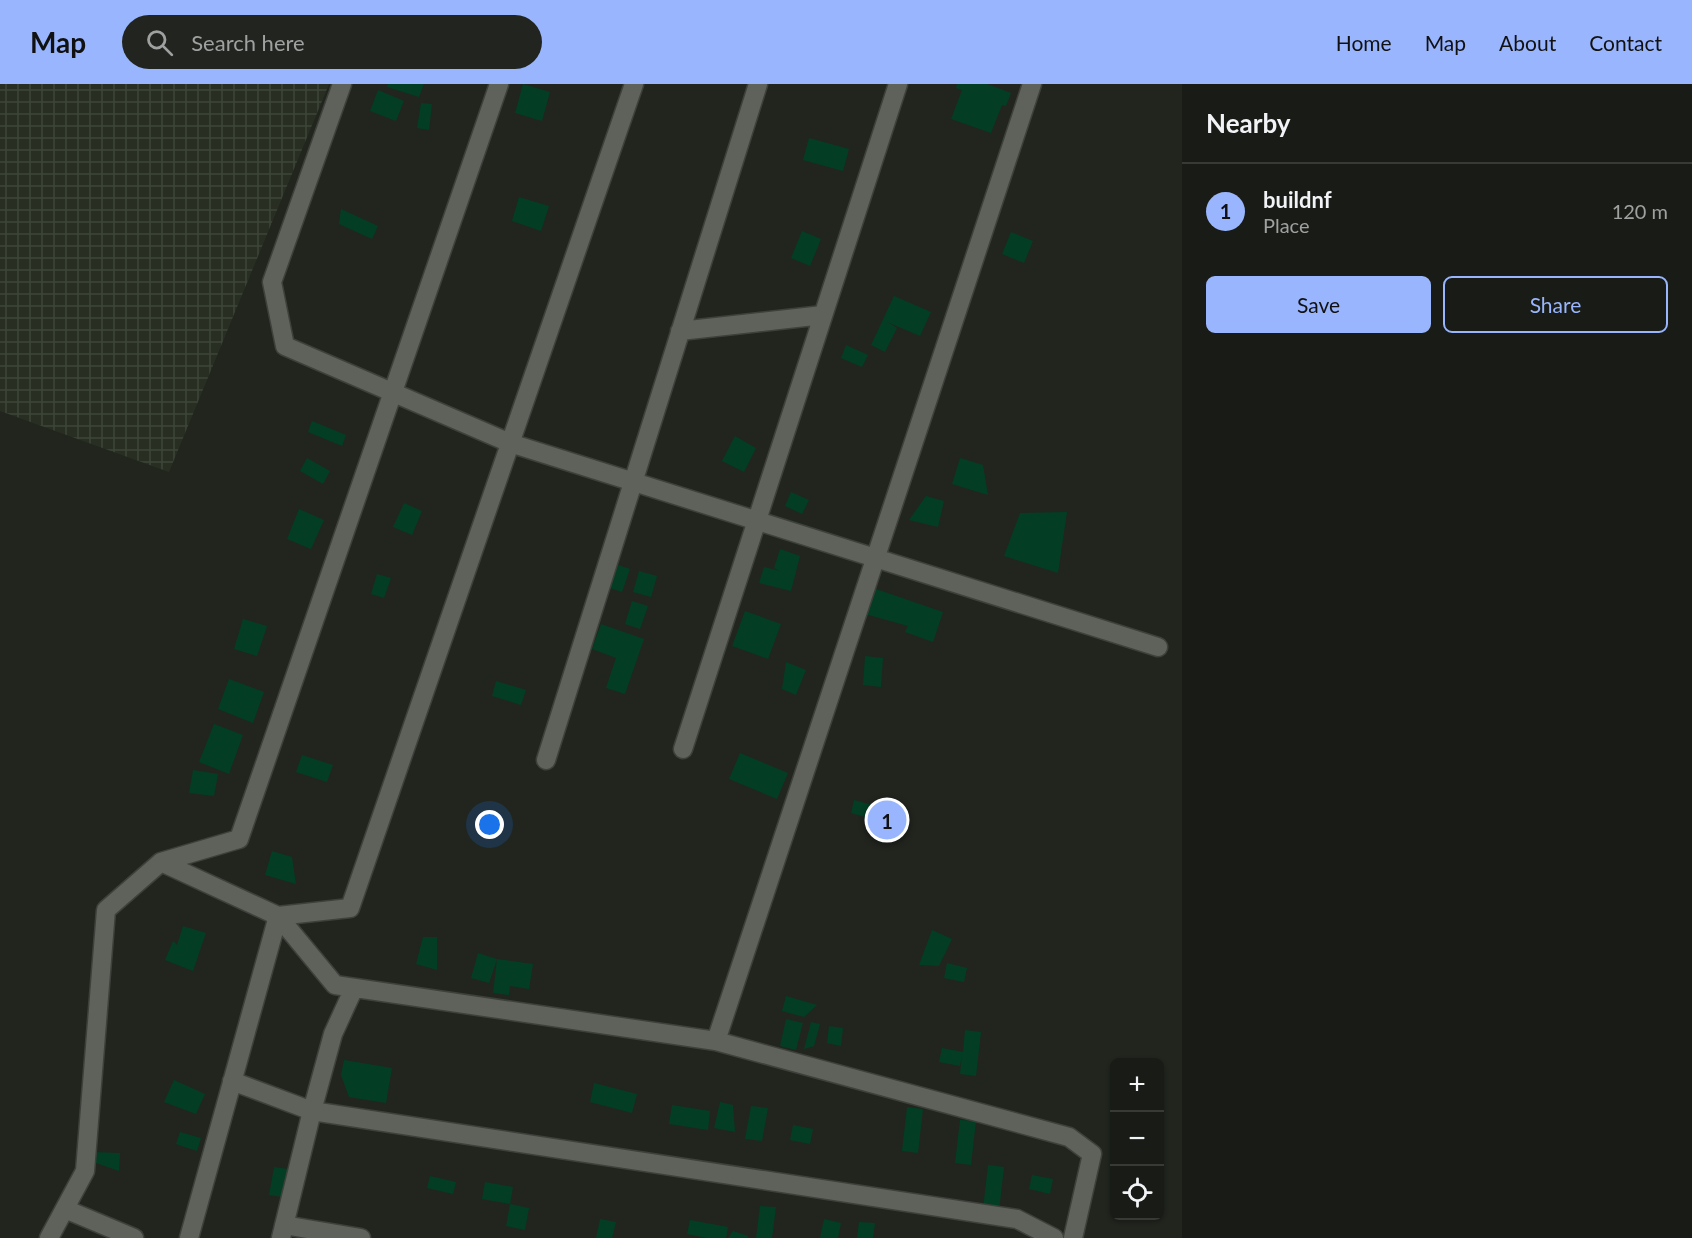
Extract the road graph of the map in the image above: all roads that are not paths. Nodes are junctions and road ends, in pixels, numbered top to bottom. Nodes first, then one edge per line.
1 (342, 84) edge
2 (499, 84) edge
3 (634, 84) edge
4 (758, 84) edge
5 (898, 84) edge
6 (1032, 84) edge
7 (824, 315) junction
8 (681, 331) junction
9 (393, 392) junction
10 (510, 443) junction
11 (633, 482) junction
12 (757, 520) junction
13 (875, 558) junction
14 (1158, 647) dead end
15 (683, 749) dead end
16 (546, 760) dead end
17 (160, 861) junction
18 (278, 916) junction
19 (354, 988) junction
20 (716, 1041) junction
21 (232, 1081) junction
22 (312, 1111) junction
23 (65, 1209) junction
24 (283, 1232) edge
25 (49, 1238) edge
26 (134, 1238) edge
27 (189, 1238) edge
28 (361, 1238) edge
29 (1054, 1238) edge
30 (1073, 1238) edge

1 - 9 street
2 - 9 street
3 - 10 street
4 - 8 street
5 - 7 street
6 - 13 street
7 - 8 street
7 - 12 street
8 - 11 street
9 - 10 street
9 - 17 street
10 - 11 street
10 - 18 street
11 - 12 street
11 - 16 street
12 - 13 street
12 - 15 street
13 - 14 street
13 - 20 street
17 - 18 street
17 - 23 street
18 - 19 street
18 - 21 street
19 - 20 street
19 - 22 street
20 - 30 street
21 - 22 street
21 - 27 street
22 - 24 street
22 - 29 street
23 - 25 street
23 - 26 street
24 - 28 street

